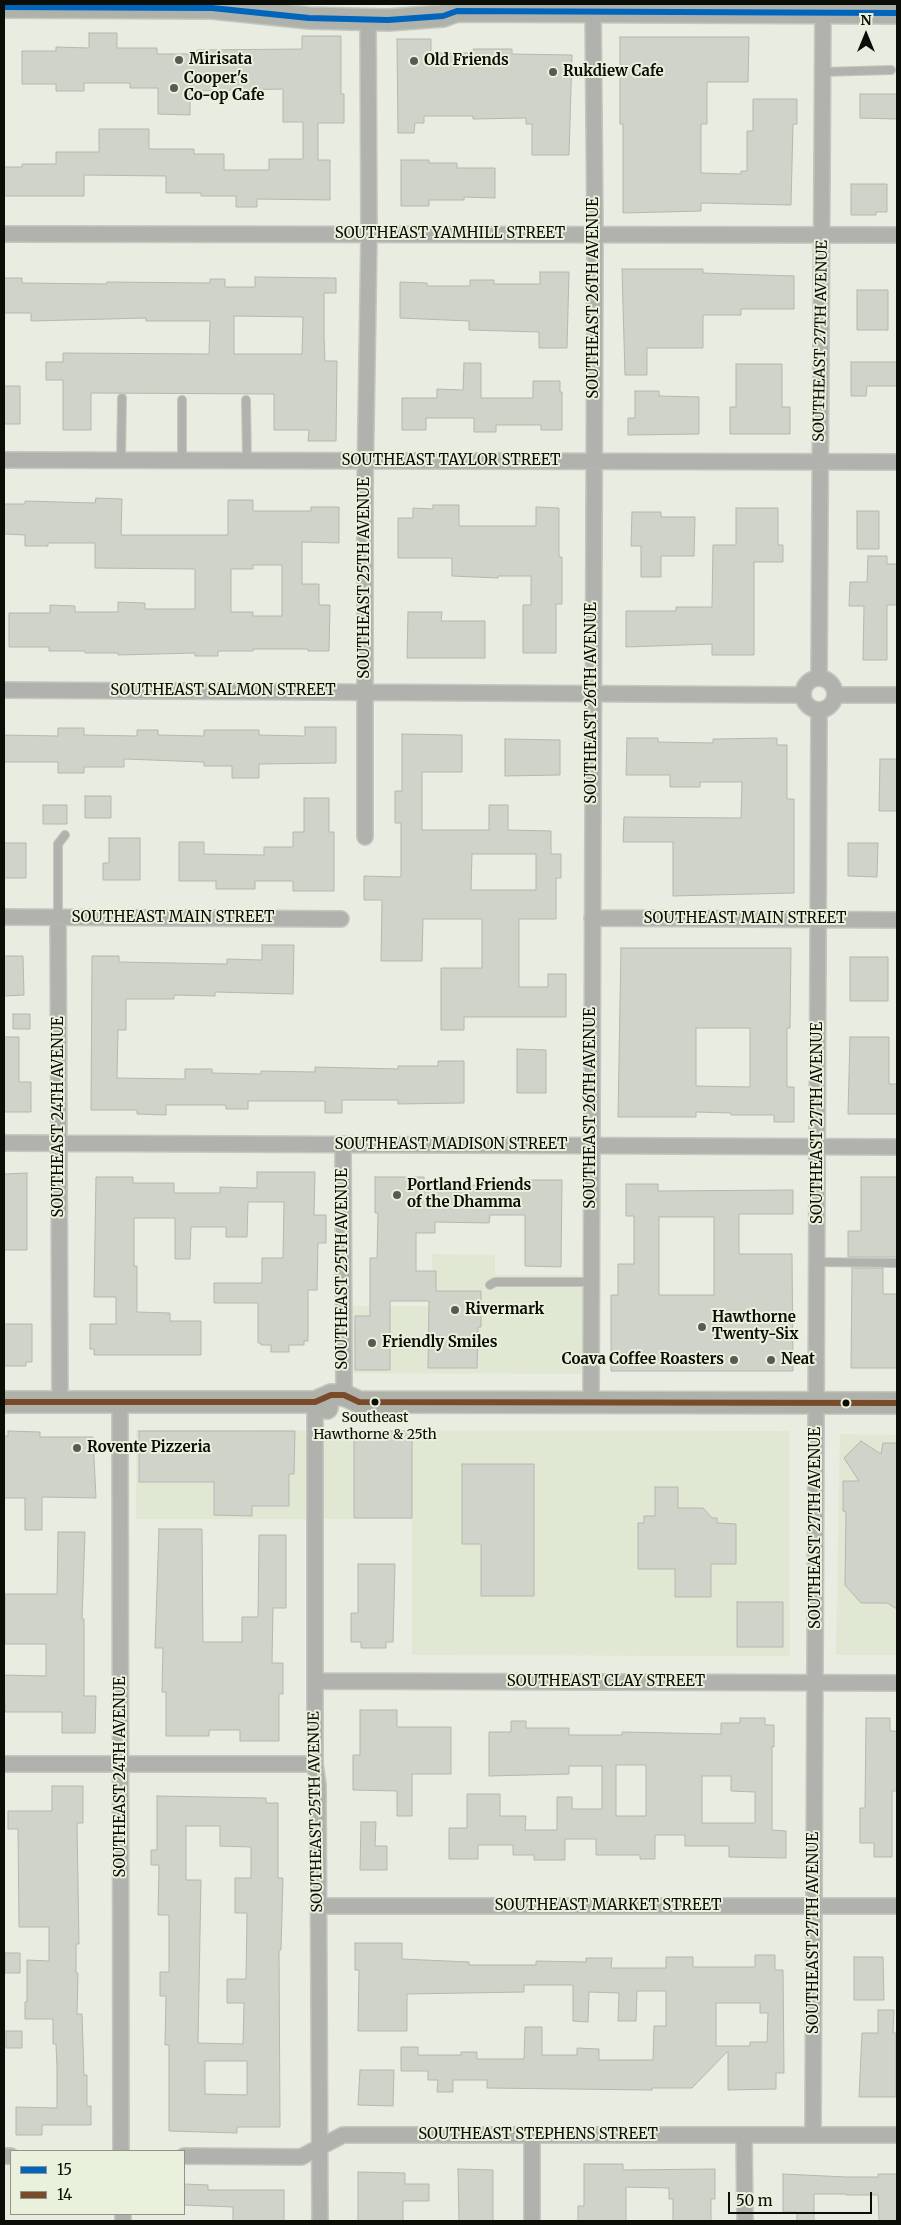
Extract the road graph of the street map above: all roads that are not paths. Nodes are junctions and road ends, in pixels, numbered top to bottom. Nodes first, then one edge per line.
1 (262, 4) edge
2 (91, 6) edge
3 (4, 7) edge
4 (451, 7) edge
5 (593, 7) edge
6 (823, 8) edge
7 (223, 9) junction
8 (897, 14) edge
9 (368, 19) junction
10 (891, 70) dead end
11 (823, 72) junction
12 (4, 234) edge
13 (369, 234) junction
14 (594, 235) junction
15 (822, 235) junction
16 (897, 235) edge
17 (122, 398) dead end
18 (182, 400) dead end
19 (246, 400) dead end
20 (4, 460) edge
21 (122, 460) junction
22 (182, 460) junction
23 (247, 460) junction
24 (366, 461) junction
25 (593, 461) junction
26 (820, 462) junction
27 (897, 462) edge
28 (819, 678) junction
29 (4, 690) edge
30 (364, 692) junction
31 (592, 693) junction
32 (803, 695) junction
33 (836, 695) junction
34 (897, 695) edge
35 (819, 710) junction
36 (65, 834) dead end
37 (365, 837) dead end
38 (4, 917) edge
39 (58, 917) junction
40 (592, 918) junction
41 (341, 919) dead end
42 (818, 920) junction
43 (897, 920) edge
44 (4, 1143) edge
45 (60, 1143) junction
46 (342, 1144) junction
47 (591, 1145) junction
48 (818, 1146) junction
49 (897, 1147) edge
50 (817, 1262) junction
51 (897, 1263) edge
52 (591, 1282) junction
53 (490, 1285) dead end
54 (352, 1398) junction
55 (4, 1402) edge
56 (60, 1402) junction
57 (120, 1402) junction
58 (315, 1402) junction
59 (816, 1402) junction
60 (591, 1403) junction
61 (897, 1403) edge
62 (314, 1681) junction
63 (815, 1683) junction
64 (897, 1683) edge
65 (4, 1764) edge
66 (121, 1764) junction
67 (316, 1764) junction
68 (318, 1906) junction
69 (814, 1906) junction
70 (897, 1906) edge
71 (532, 2135) junction
72 (744, 2135) junction
73 (813, 2135) junction
74 (897, 2135) edge
75 (320, 2147) junction
76 (121, 2150) edge
77 (185, 2156) edge
78 (320, 2221) edge
79 (532, 2221) edge
80 (745, 2221) edge

1 - 7 main road
2 - 3 main road
2 - 7 main road
4 - 5 main road
4 - 9 main road
5 - 6 main road
5 - 14 street, SOUTHEAST 26TH AVENUE
6 - 8 main road
6 - 11 street, SOUTHEAST 27TH AVENUE
7 - 9 main road
9 - 13 street, SOUTHEAST 25TH AVENUE
10 - 11 lane
11 - 15 street, SOUTHEAST 27TH AVENUE
12 - 13 street, SOUTHEAST YAMHILL STREET
13 - 14 street, SOUTHEAST YAMHILL STREET
13 - 24 street, SOUTHEAST 25TH AVENUE
14 - 15 street, SOUTHEAST YAMHILL STREET
14 - 25 street, SOUTHEAST 26TH AVENUE
15 - 16 street, SOUTHEAST YAMHILL STREET
15 - 26 street, SOUTHEAST 27TH AVENUE
17 - 21 lane
18 - 22 lane
19 - 23 lane
20 - 21 street, SOUTHEAST TAYLOR STREET
21 - 22 street, SOUTHEAST TAYLOR STREET
22 - 23 street, SOUTHEAST TAYLOR STREET
23 - 24 street, SOUTHEAST TAYLOR STREET
24 - 25 street, SOUTHEAST TAYLOR STREET
24 - 30 street, SOUTHEAST 25TH AVENUE
25 - 26 street, SOUTHEAST TAYLOR STREET
25 - 31 street, SOUTHEAST 26TH AVENUE
26 - 27 street, SOUTHEAST TAYLOR STREET
26 - 28 street, SOUTHEAST 27TH AVENUE
28 - 32 street
28 - 33 street
29 - 30 street, SOUTHEAST SALMON STREET
30 - 31 street, SOUTHEAST SALMON STREET
30 - 37 street, SOUTHEAST 25TH AVENUE
31 - 32 street, SOUTHEAST SALMON STREET
31 - 40 street, SOUTHEAST 26TH AVENUE
32 - 35 street
33 - 34 street
33 - 35 street
35 - 42 street, SOUTHEAST 27TH AVENUE
36 - 39 lane, SOUTHEAST 24TH AVENUE
38 - 39 street, SOUTHEAST MAIN STREET
39 - 41 street, SOUTHEAST MAIN STREET
39 - 45 street, SOUTHEAST 24TH AVENUE
40 - 42 street, SOUTHEAST MAIN STREET
40 - 47 street, SOUTHEAST 26TH AVENUE
42 - 43 street, SOUTHEAST MAIN STREET
42 - 48 street, SOUTHEAST 27TH AVENUE
44 - 45 street, SOUTHEAST MADISON STREET
45 - 46 street, SOUTHEAST MADISON STREET
45 - 56 street, SOUTHEAST 24TH AVENUE
46 - 47 street, SOUTHEAST MADISON STREET
46 - 54 street, SOUTHEAST 25TH AVENUE
47 - 48 street, SOUTHEAST MADISON STREET
47 - 52 street, SOUTHEAST 26TH AVENUE
48 - 49 street, SOUTHEAST MADISON STREET
48 - 50 street, SOUTHEAST 27TH AVENUE
50 - 51 lane
50 - 59 street, SOUTHEAST 27TH AVENUE
52 - 53 lane
52 - 60 street, SOUTHEAST 26TH AVENUE
54 - 58 main road
54 - 60 main road
55 - 56 main road
56 - 57 main road
57 - 58 main road
57 - 66 street, SOUTHEAST 24TH AVENUE
58 - 62 street, SOUTHEAST 25TH AVENUE
59 - 60 main road
59 - 61 main road
59 - 63 street, SOUTHEAST 27TH AVENUE
62 - 63 street, SOUTHEAST CLAY STREET
62 - 67 street, SOUTHEAST 25TH AVENUE
63 - 64 street, SOUTHEAST CLAY STREET
63 - 69 street, SOUTHEAST 27TH AVENUE
65 - 66 street
66 - 67 street
66 - 76 street, SOUTHEAST 24TH AVENUE
67 - 68 street, SOUTHEAST 25TH AVENUE
68 - 69 street, SOUTHEAST MARKET STREET
68 - 75 street, SOUTHEAST 25TH AVENUE
69 - 70 street, SOUTHEAST MARKET STREET
69 - 73 street, SOUTHEAST 27TH AVENUE
71 - 72 street, SOUTHEAST STEPHENS STREET
71 - 75 street, SOUTHEAST STEPHENS STREET
71 - 79 street
72 - 73 street, SOUTHEAST STEPHENS STREET
72 - 80 street
73 - 74 street, SOUTHEAST STEPHENS STREET
75 - 77 street, SOUTHEAST STEPHENS STREET
75 - 78 street, SOUTHEAST 25TH AVENUE

